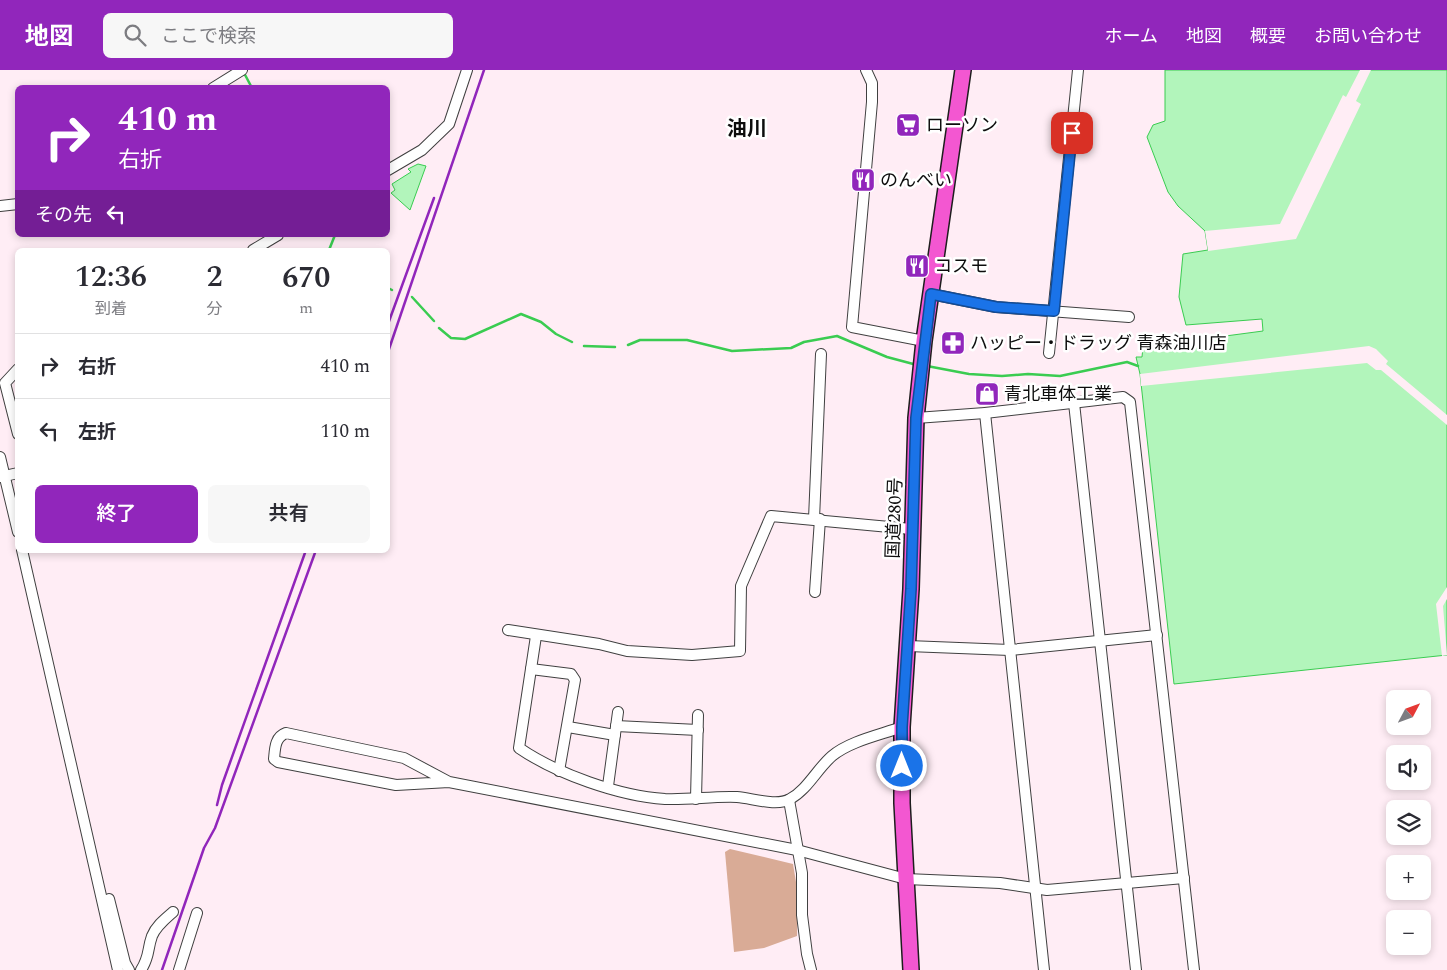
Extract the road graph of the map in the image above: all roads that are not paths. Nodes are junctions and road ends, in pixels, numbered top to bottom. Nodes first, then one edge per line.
1 (242, 70) edge
2 (467, 70) edge
3 (866, 70) edge
4 (964, 70) edge
5 (1078, 70) edge
6 (217, 85) edge
7 (390, 169) edge
8 (15, 204) edge
9 (0, 206) edge
10 (275, 237) edge
11 (256, 248) edge
12 (931, 294) junction
13 (1054, 311) junction
14 (1129, 317) dead end
15 (924, 341) junction
16 (1049, 353) dead end
17 (820, 354) dead end
18 (15, 373) edge
19 (1074, 403) junction
20 (985, 413) junction
21 (916, 418) junction
22 (15, 422) edge
23 (0, 457) edge
24 (15, 474) edge
25 (2, 477) edge
26 (817, 519) junction
27 (15, 522) edge
28 (911, 529) junction
29 (23, 553) edge
30 (815, 592) dead end
31 (508, 630) dead end
32 (1156, 635) junction
33 (536, 636) junction
34 (1100, 640) junction
35 (908, 646) junction
36 (1010, 650) junction
37 (531, 669) junction
38 (618, 712) dead end
39 (698, 715) dead end
40 (568, 727) junction
41 (902, 727) junction
42 (616, 730) junction
43 (698, 730) junction
44 (559, 771) junction
45 (449, 782) junction
46 (608, 786) junction
47 (696, 799) junction
48 (789, 800) junction
49 (797, 850) junction
50 (1184, 878) junction
51 (906, 879) junction
52 (1126, 884) junction
53 (1036, 888) junction
54 (101, 892) junction
55 (173, 912) dead end
56 (198, 913) dead end
57 (182, 969) edge
58 (118, 970) edge
59 (129, 970) edge
60 (141, 970) edge
61 (811, 970) edge
62 (911, 970) edge
63 (1044, 970) edge
64 (1136, 970) edge
65 (1194, 970) edge

1 - 6 street
2 - 7 street
3 - 15 street
4 - 12 highway, 国道280号
5 - 13 street
8 - 9 street
10 - 11 street
12 - 13 street
12 - 15 highway, 国道280号
13 - 14 street
13 - 16 street
15 - 21 highway, 国道280号
17 - 26 street
18 - 22 street
19 - 20 street
19 - 32 street
19 - 34 street
20 - 21 street
20 - 36 street
21 - 28 highway, 国道280号
23 - 25 street
24 - 25 street
25 - 27 street
26 - 28 street
26 - 30 street
26 - 33 street
28 - 35 highway, 国道280号
29 - 54 street
31 - 33 street
32 - 34 street
32 - 50 street
33 - 37 street
34 - 36 street
34 - 52 street
35 - 36 street
35 - 41 highway, 国道280号
36 - 53 street
37 - 40 street
37 - 44 street
38 - 42 street
39 - 43 street
40 - 42 street
40 - 44 street
41 - 48 street
41 - 51 highway, 国道280号
42 - 43 street
42 - 46 street
43 - 47 street
44 - 46 street
45 - 45 street
45 - 49 street
46 - 47 street
47 - 48 street
48 - 49 street
49 - 51 street
49 - 61 street
50 - 52 street
50 - 65 street
51 - 53 street
51 - 62 highway, 国道280号
52 - 53 street
52 - 64 street
53 - 63 street
54 - 58 street
54 - 59 street
55 - 60 street
56 - 57 street

